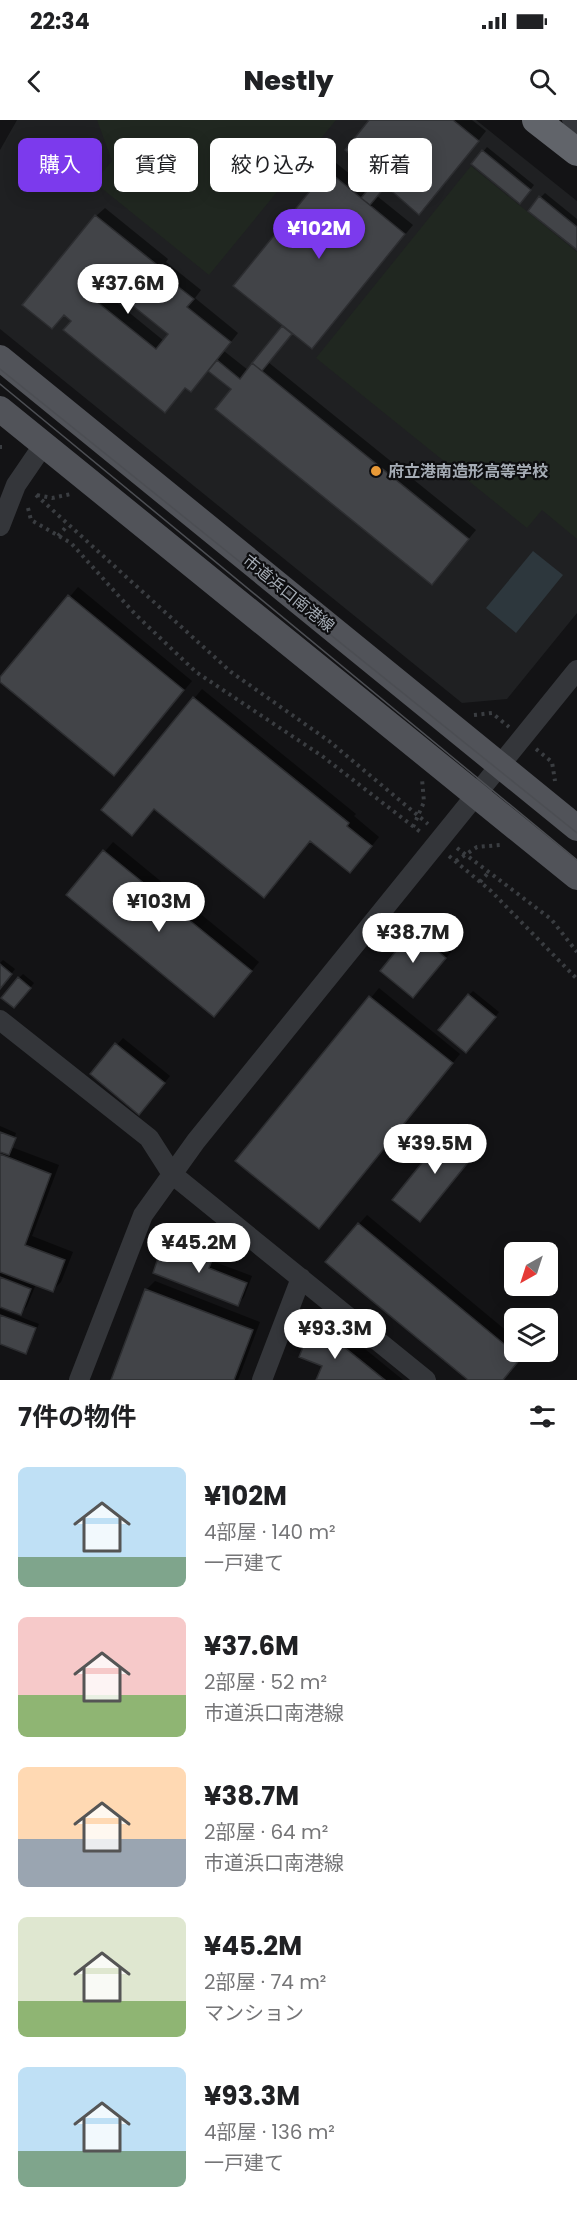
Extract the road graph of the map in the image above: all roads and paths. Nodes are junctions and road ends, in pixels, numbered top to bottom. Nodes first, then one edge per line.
1 (522, 120) edge
2 (536, 120) edge
3 (572, 120) edge
4 (577, 124) edge
5 (577, 152) edge
6 (577, 163) edge
7 (0, 358) edge
8 (0, 409) edge
9 (45, 444) junction
10 (36, 495) junction
11 (52, 498) dead end
12 (68, 525) junction
13 (0, 526) edge
14 (58, 536) junction
15 (577, 670) edge
16 (492, 713) dead end
17 (470, 715) dead end
18 (552, 762) dead end
19 (499, 765) junction
20 (421, 775) dead end
21 (555, 781) dead end
22 (475, 796) junction
23 (429, 825) dead end
24 (577, 828) edge
25 (503, 845) dead end
26 (456, 847) dead end
27 (488, 873) junction
28 (577, 877) edge
29 (480, 882) junction
30 (577, 952) edge
31 (577, 979) edge
32 (0, 1020) edge
33 (172, 1174) junction
34 (301, 1278) junction
35 (79, 1380) edge
36 (262, 1380) edge
37 (426, 1380) edge

1 - 6 street
2 - 5 highway
3 - 4 street
7 - 19 main road, 市道浜口南港線
8 - 9 main road
9 - 13 street
9 - 22 main road
10 - 11 path
10 - 12 path
10 - 14 path
12 - 14 path
12 - 23 path
14 - 20 path
15 - 19 street
16 - 17 path
18 - 21 path
19 - 22 street
19 - 24 main road, 市道浜口南港線
22 - 28 main road
22 - 33 street
25 - 29 path
26 - 27 path
27 - 29 path
27 - 30 path
29 - 31 path
32 - 33 street
33 - 34 street
33 - 35 street
34 - 36 street
34 - 37 street

